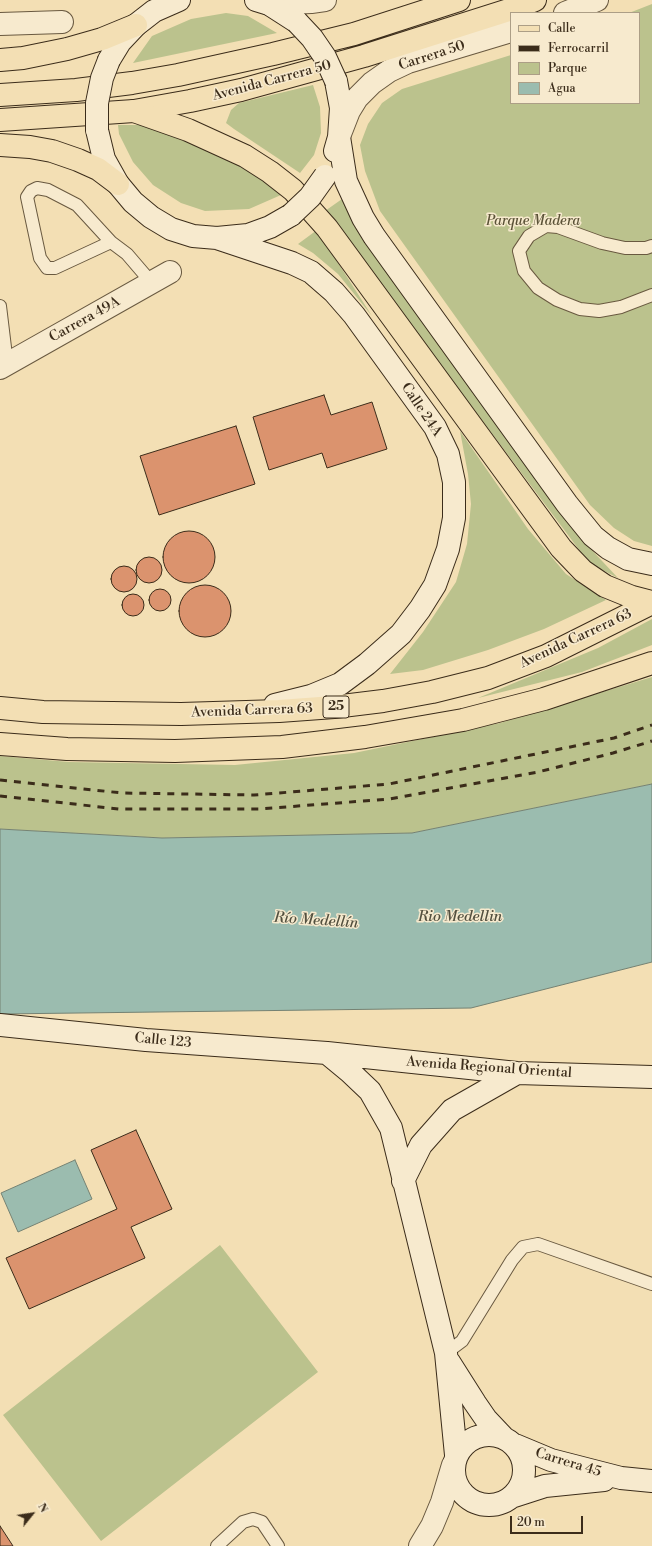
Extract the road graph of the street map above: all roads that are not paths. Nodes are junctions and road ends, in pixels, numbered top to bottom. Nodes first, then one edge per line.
1 (179, 0) edge
2 (326, 0) edge
3 (459, 0) edge
4 (535, 0) edge
5 (597, 0) edge
6 (262, 2) edge
7 (154, 6) edge
8 (567, 12) edge
9 (62, 22) dead end
10 (0, 24) edge
11 (136, 25) junction
12 (510, 31) edge
13 (0, 60) edge
14 (0, 95) edge
15 (134, 111) junction
16 (0, 120) edge
17 (339, 137) junction
18 (0, 145) edge
19 (118, 184) junction
20 (217, 238) junction
21 (111, 242) junction
22 (652, 246) edge
23 (170, 272) dead end
24 (151, 282) junction
25 (652, 295) edge
26 (0, 306) edge
27 (2, 365) edge
28 (652, 564) edge
29 (652, 603) edge
30 (652, 662) edge
31 (0, 708) edge
32 (247, 712) junction
33 (0, 744) edge
34 (0, 1025) edge
35 (326, 1053) junction
36 (517, 1072) junction
37 (652, 1077) edge
38 (404, 1181) junction
39 (652, 1284) edge
40 (447, 1356) junction
41 (509, 1441) junction
42 (455, 1460) junction
43 (621, 1478) junction
44 (652, 1481) edge
45 (514, 1496) junction
46 (217, 1546) edge
47 (278, 1546) edge
48 (420, 1546) edge

1 - 7 main road
2 - 6 main road
3 - 14 main road, Avenida Carrera 50
4 - 15 main road, Avenida Carrera 50
5 - 8 main road
6 - 17 main road, bridge
7 - 11 main road
9 - 10 main road
11 - 13 main road
11 - 19 main road, bridge
12 - 17 main road, Carrera 50
15 - 16 main road, Avenida Carrera 50
15 - 29 main road
17 - 20 main road, bridge
17 - 28 main road
18 - 19 main road
19 - 20 main road
20 - 32 main road, Calle 24A
21 - 21 lane
21 - 24 lane
22 - 25 lane
23 - 24 main road, Carrera 49A
24 - 27 main road, Carrera 49A
26 - 27 lane
29 - 32 main road, Avenida Carrera 63 / 25
30 - 33 main road
31 - 32 main road, Avenida Carrera 63 / 25
34 - 35 main road, Calle 123
35 - 36 main road, Avenida Regional Oriental
35 - 38 main road
36 - 37 main road, Avenida Regional Oriental
36 - 38 main road
38 - 40 main road
39 - 40 lane
40 - 41 main road
40 - 42 main road
41 - 42 main road
41 - 43 main road, Carrera 45
41 - 45 main road
42 - 45 main road
42 - 48 main road
43 - 44 main road, Carrera 45
43 - 45 main road, Carrera 45
46 - 47 lane

